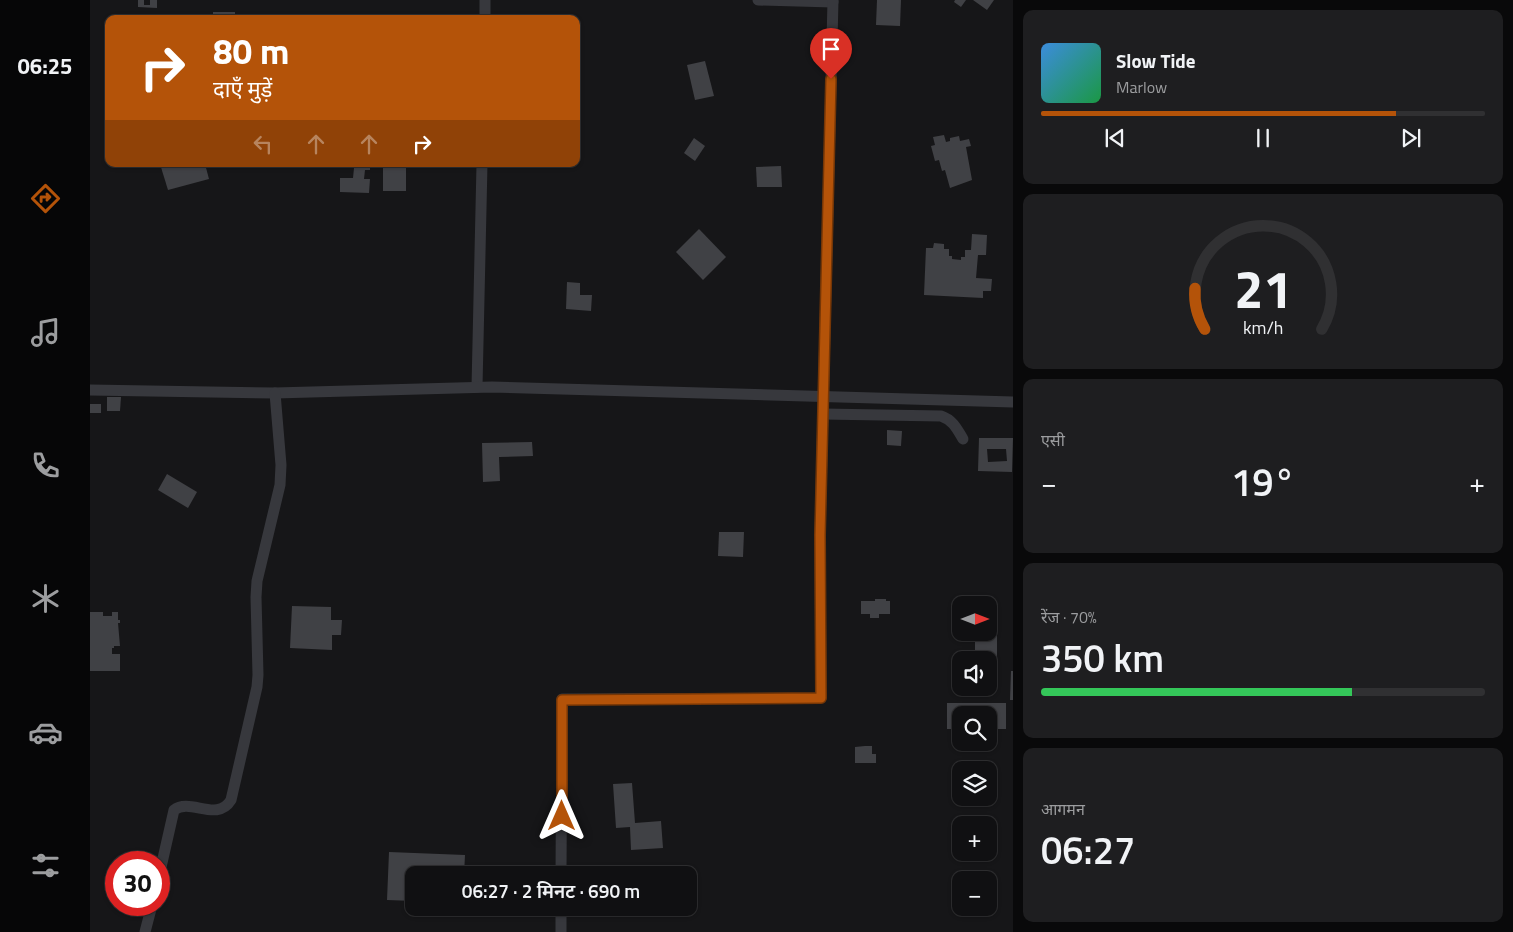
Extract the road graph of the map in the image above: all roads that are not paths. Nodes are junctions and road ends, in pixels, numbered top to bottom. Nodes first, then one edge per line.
1 (485, 0) edge
2 (758, 0) edge
3 (833, 1) edge
4 (485, 15) edge
5 (482, 167) edge
6 (477, 387) junction
7 (90, 390) edge
8 (276, 393) junction
9 (824, 396) junction
10 (1013, 402) edge
11 (823, 414) junction
12 (963, 440) dead end
13 (165, 851) edge
14 (561, 866) edge
15 (149, 916) edge
16 (561, 916) edge
17 (145, 932) edge
18 (561, 932) edge

1 - 4 street
2 - 3 street
3 - 9 street
5 - 6 street
6 - 8 street
6 - 9 street
7 - 8 street
8 - 13 street
9 - 10 street
9 - 11 street
11 - 12 street
11 - 14 street
15 - 17 street
16 - 18 street

